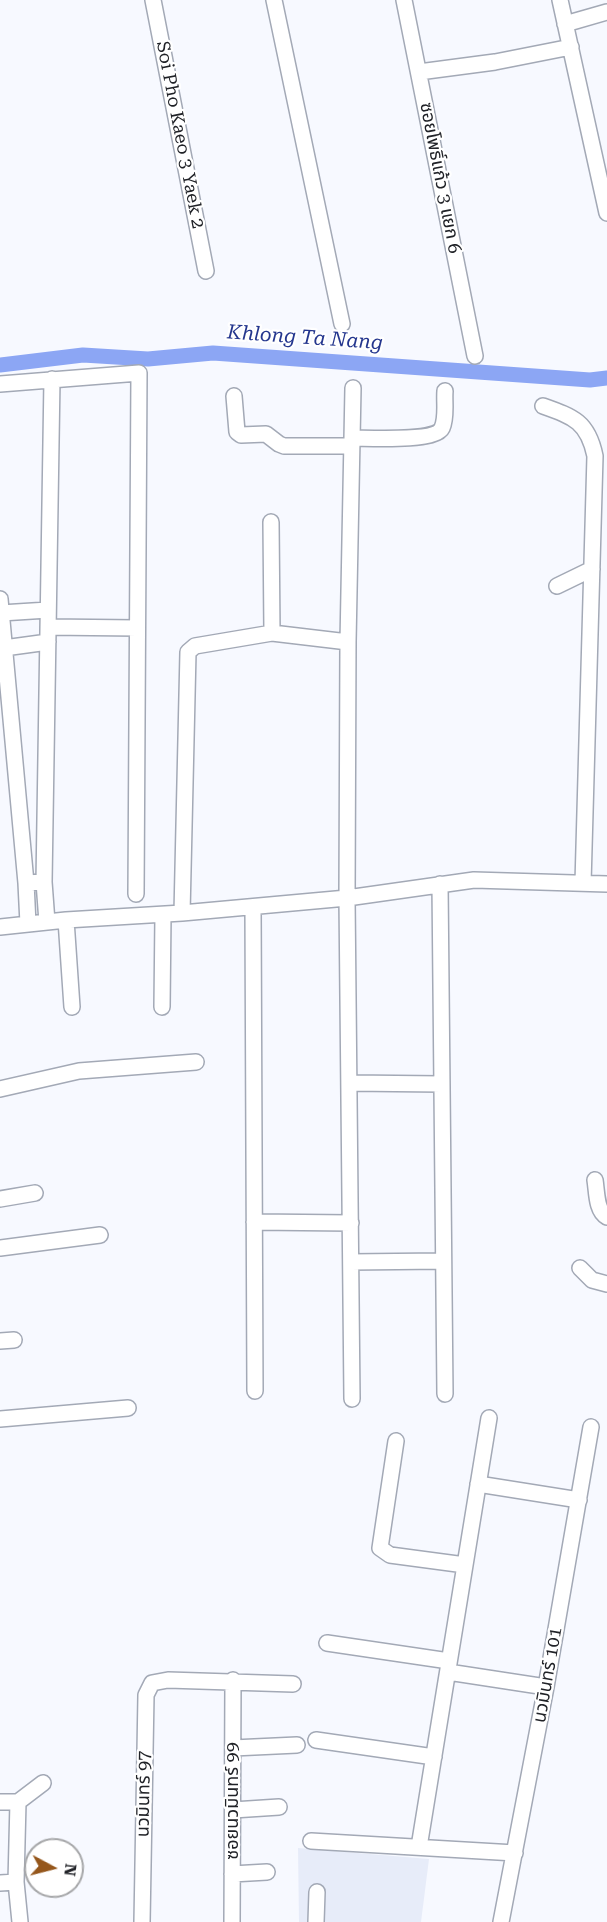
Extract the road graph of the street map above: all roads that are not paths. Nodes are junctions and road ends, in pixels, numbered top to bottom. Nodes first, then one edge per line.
1 (153, 0) edge
2 (274, 0) edge
3 (404, 0) edge
4 (560, 0) edge
5 (607, 12) edge
6 (565, 24) junction
7 (571, 47) junction
8 (419, 72) junction
9 (607, 213) edge
10 (206, 271) dead end
11 (342, 324) dead end
12 (475, 357) dead end
13 (52, 380) junction
14 (0, 384) edge
15 (354, 388) dead end
16 (445, 391) dead end
17 (234, 396) dead end
18 (543, 406) dead end
19 (352, 442) junction
20 (271, 522) dead end
21 (592, 569) junction
22 (557, 586) dead end
23 (1, 606) edge
24 (48, 610) junction
25 (137, 628) junction
26 (272, 633) junction
27 (48, 635) junction
28 (348, 642) junction
29 (4, 648) junction
30 (45, 812) junction
31 (20, 813) junction
32 (44, 882) junction
33 (26, 883) junction
34 (440, 884) junction
35 (583, 884) junction
36 (607, 884) edge
37 (136, 894) dead end
38 (347, 898) junction
39 (253, 907) junction
40 (182, 914) junction
41 (163, 915) junction
42 (66, 920) junction
43 (47, 922) junction
44 (28, 924) junction
45 (0, 927) edge
46 (72, 1007) dead end
47 (162, 1007) dead end
48 (196, 1062) dead end
49 (350, 1083) junction
50 (441, 1084) junction
51 (0, 1089) edge
52 (595, 1180) dead end
53 (35, 1193) dead end
54 (0, 1199) edge
55 (607, 1217) edge
56 (254, 1222) junction
57 (351, 1223) junction
58 (100, 1235) dead end
59 (0, 1248) edge
60 (351, 1262) junction
61 (442, 1262) junction
62 (580, 1268) dead end
63 (607, 1284) edge
64 (255, 1391) dead end
65 (445, 1394) dead end
66 (352, 1399) dead end
67 (128, 1408) dead end
68 (489, 1418) dead end
69 (0, 1419) edge
70 (591, 1426) dead end
71 (396, 1441) dead end
72 (478, 1484) junction
73 (579, 1500) junction
74 (465, 1565) junction
75 (327, 1643) dead end
76 (448, 1666) junction
77 (233, 1680) junction
78 (293, 1684) dead end
79 (546, 1687) junction
80 (316, 1740) dead end
81 (297, 1745) dead end
82 (233, 1748) junction
83 (434, 1757) junction
84 (43, 1783) dead end
85 (0, 1802) edge
86 (18, 1803) junction
87 (279, 1807) dead end
88 (233, 1810) junction
89 (311, 1841) dead end
90 (419, 1848) junction
91 (515, 1853) junction
92 (267, 1872) dead end
93 (232, 1874) junction
94 (16, 1882) junction
95 (0, 1883) edge
96 (317, 1892) dead end
97 (20, 1922) edge
98 (142, 1922) edge
99 (232, 1922) edge
100 (316, 1922) edge
101 (501, 1922) edge

1 - 10 street, Soi Pho Kaeo 3 Yaek 2
2 - 11 street
3 - 8 street, ซอยโพธิ์แก้ว 3 แยก 6
4 - 6 street
5 - 6 street
6 - 7 street
7 - 8 street
7 - 9 street
8 - 12 street, ซอยโพธิ์แก้ว 3 แยก 6
13 - 14 street
13 - 24 street
13 - 25 street
15 - 19 street
16 - 19 street
17 - 19 street
18 - 21 street
19 - 28 street
20 - 26 street
21 - 22 street
21 - 35 street
23 - 24 street
23 - 29 street
24 - 27 street
25 - 27 street
25 - 37 street
26 - 28 street
26 - 40 street
27 - 29 street
27 - 30 street
28 - 38 street
29 - 31 street
30 - 31 street
30 - 32 street
31 - 33 street
32 - 33 street
32 - 43 street
33 - 44 street
34 - 35 street
34 - 38 street
34 - 50 street
35 - 36 street
38 - 39 street
38 - 49 street
39 - 40 street
39 - 56 street
40 - 41 street
41 - 42 street
41 - 47 street
42 - 43 street
42 - 46 street
43 - 44 street
44 - 45 street
48 - 51 street
49 - 50 street
49 - 57 street
50 - 61 street
52 - 55 street
53 - 54 street
56 - 57 street
56 - 64 street
57 - 60 street
58 - 59 street
60 - 61 street
60 - 66 street
61 - 65 street
62 - 63 street
67 - 69 street
68 - 72 street
70 - 73 street, นวมินทร์ 101
71 - 74 street
72 - 73 street
72 - 74 street
73 - 79 street, นวมินทร์ 101
74 - 76 street
75 - 76 street
76 - 79 street
76 - 83 street
77 - 78 street
77 - 82 street, ซอยนวมินทร์ 99
77 - 98 street, นวมินทร์ 97
79 - 91 street, นวมินทร์ 101
80 - 83 street
81 - 82 street
82 - 88 street, ซอยนวมินทร์ 99
83 - 90 street
84 - 86 street
85 - 86 street
86 - 94 street
87 - 88 street
88 - 93 street, ซอยนวมินทร์ 99
89 - 90 street
90 - 91 street
91 - 101 street, นวมินทร์ 101
92 - 93 street
93 - 99 street, ซอยนวมินทร์ 99
94 - 95 street
94 - 97 street
96 - 100 street

